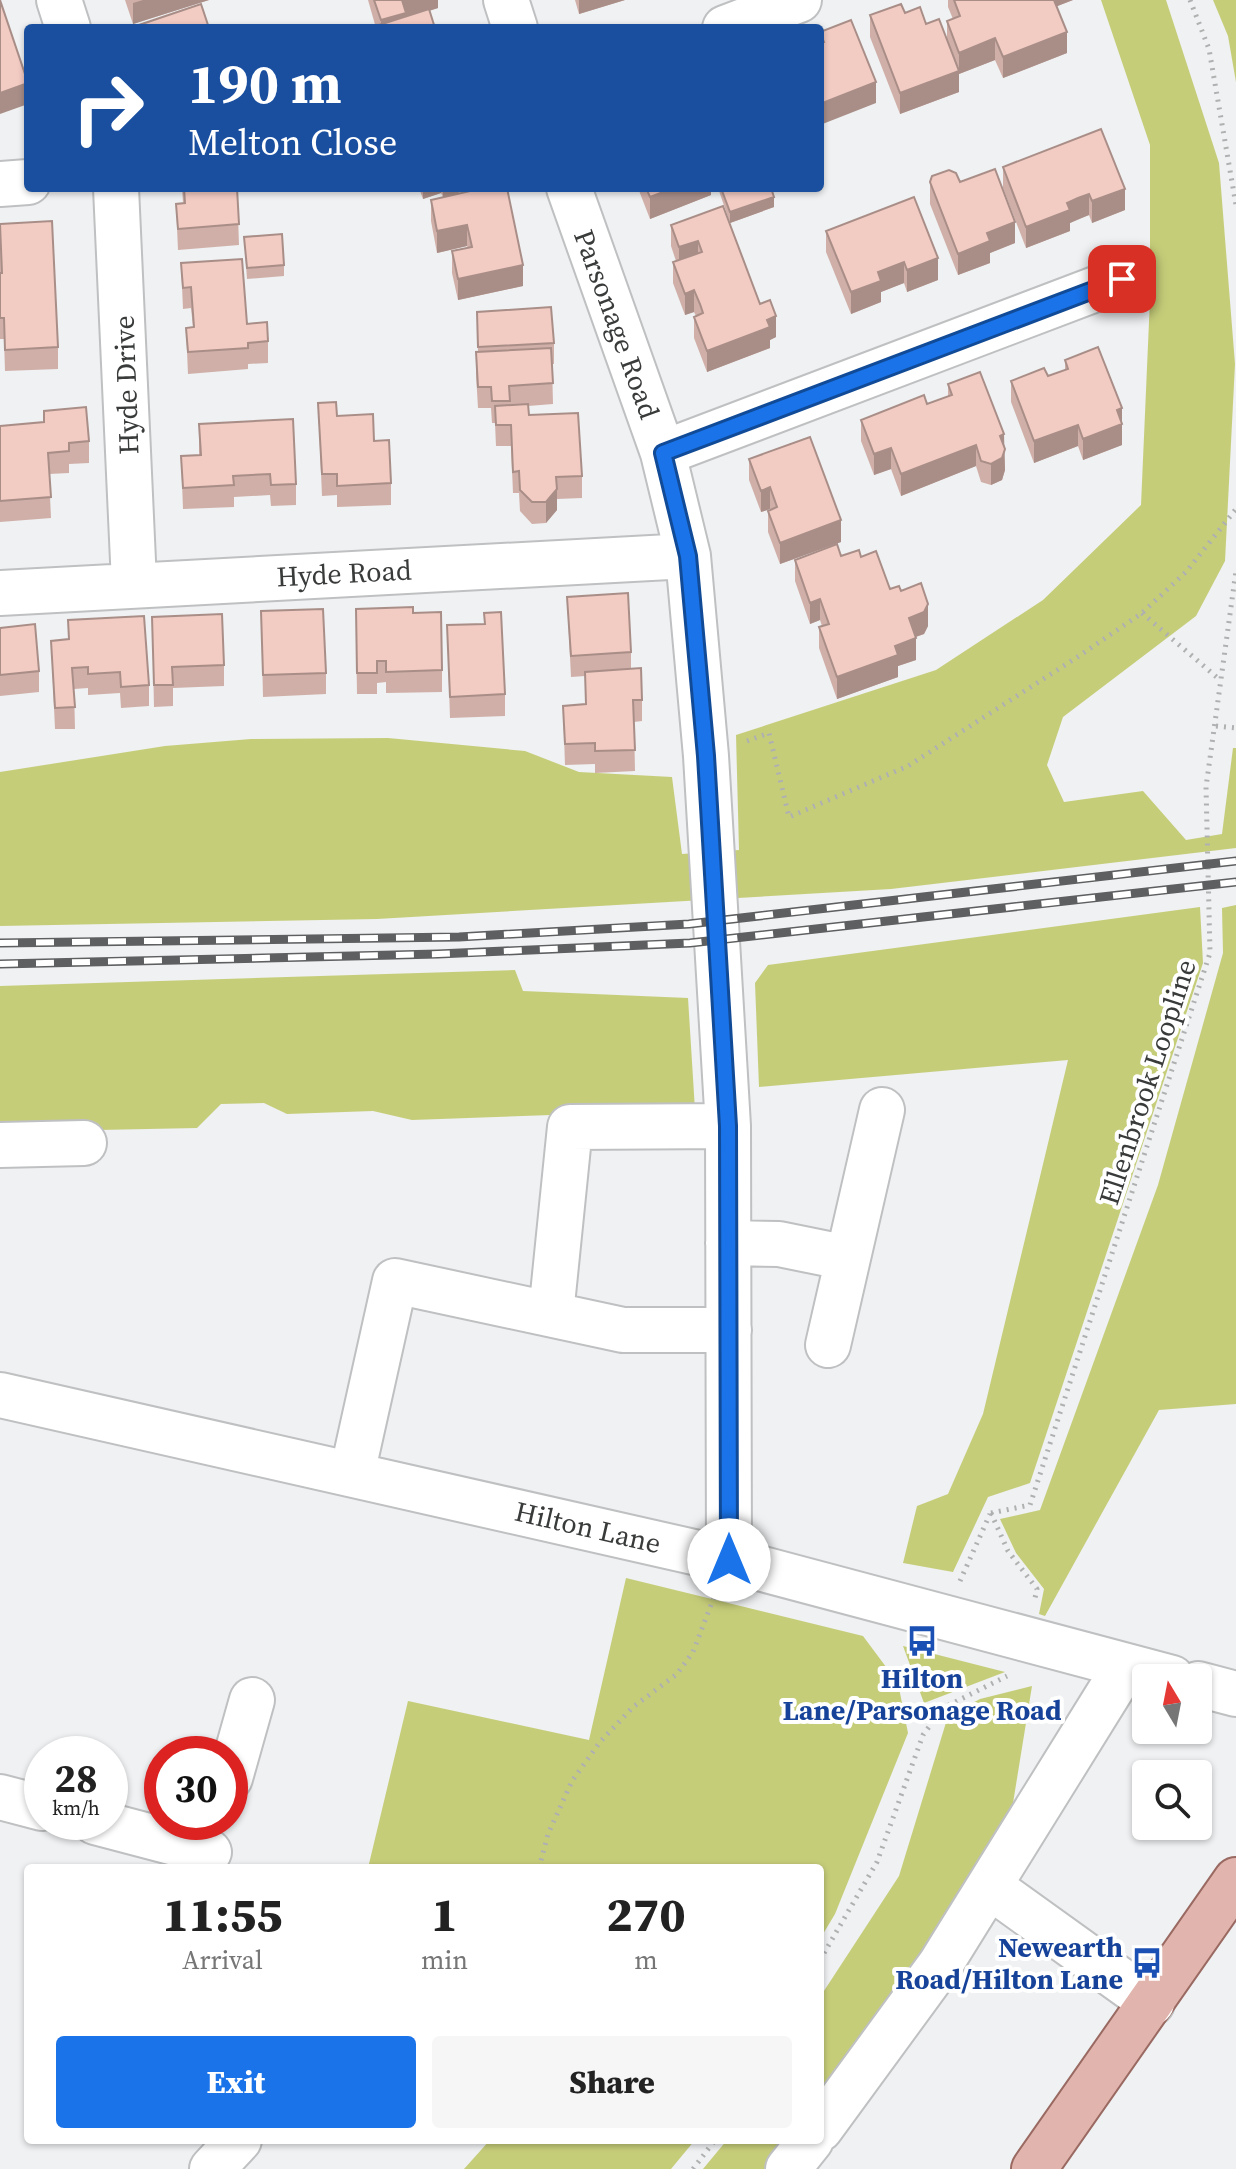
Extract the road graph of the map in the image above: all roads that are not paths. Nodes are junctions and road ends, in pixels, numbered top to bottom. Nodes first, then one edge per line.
1 (59, 0) edge
2 (506, 0) edge
3 (799, 0) edge
4 (67, 24) edge
5 (514, 24) edge
6 (736, 24) edge
7 (24, 182) edge
8 (0, 184) edge
9 (116, 192) edge
10 (570, 192) edge
11 (1099, 300) dead end
12 (663, 453) junction
13 (688, 556) junction
14 (134, 583) junction
15 (0, 593) edge
16 (882, 1110) dead end
17 (728, 1126) junction
18 (84, 1143) dead end
19 (0, 1145) edge
20 (728, 1243) junction
21 (848, 1258) junction
22 (551, 1314) junction
23 (729, 1330) junction
24 (828, 1345) dead end
25 (0, 1395) edge
26 (352, 1474) junction
27 (729, 1560) junction
28 (1125, 1667) junction
29 (1132, 1669) edge
30 (1212, 1688) edge
31 (1236, 1694) edge
32 (252, 1700) dead end
33 (242, 1736) edge
34 (0, 1797) edge
35 (24, 1803) edge
36 (128, 1831) edge
37 (211, 1847) edge
38 (1236, 1880) edge
39 (989, 1886) junction
40 (1152, 2003) junction
41 (824, 2124) edge
42 (235, 2144) edge
43 (808, 2144) edge
44 (212, 2169) edge
45 (788, 2169) edge
46 (1034, 2169) edge

1 - 4 street
2 - 5 street
3 - 6 street
7 - 8 street
9 - 14 street, Hyde Drive
10 - 12 street, Parsonage Road
11 - 12 street
12 - 13 street, Parsonage Road
13 - 14 street, Hyde Road
13 - 17 street, Parsonage Road
14 - 15 street, Hyde Road
16 - 21 street
17 - 20 street, Parsonage Road
17 - 22 street
18 - 19 street
20 - 21 street
20 - 23 street, Parsonage Road
21 - 24 street
22 - 23 street
22 - 26 street
23 - 27 street, Parsonage Road
25 - 26 street, Hilton Lane
26 - 27 street, Hilton Lane
27 - 28 street, Hilton Lane
28 - 29 street, Hilton Lane
28 - 39 street
30 - 31 street
32 - 33 street
34 - 35 street
36 - 37 street
38 - 40 main road
39 - 40 street
39 - 41 street
40 - 46 main road
42 - 44 street
43 - 45 street

